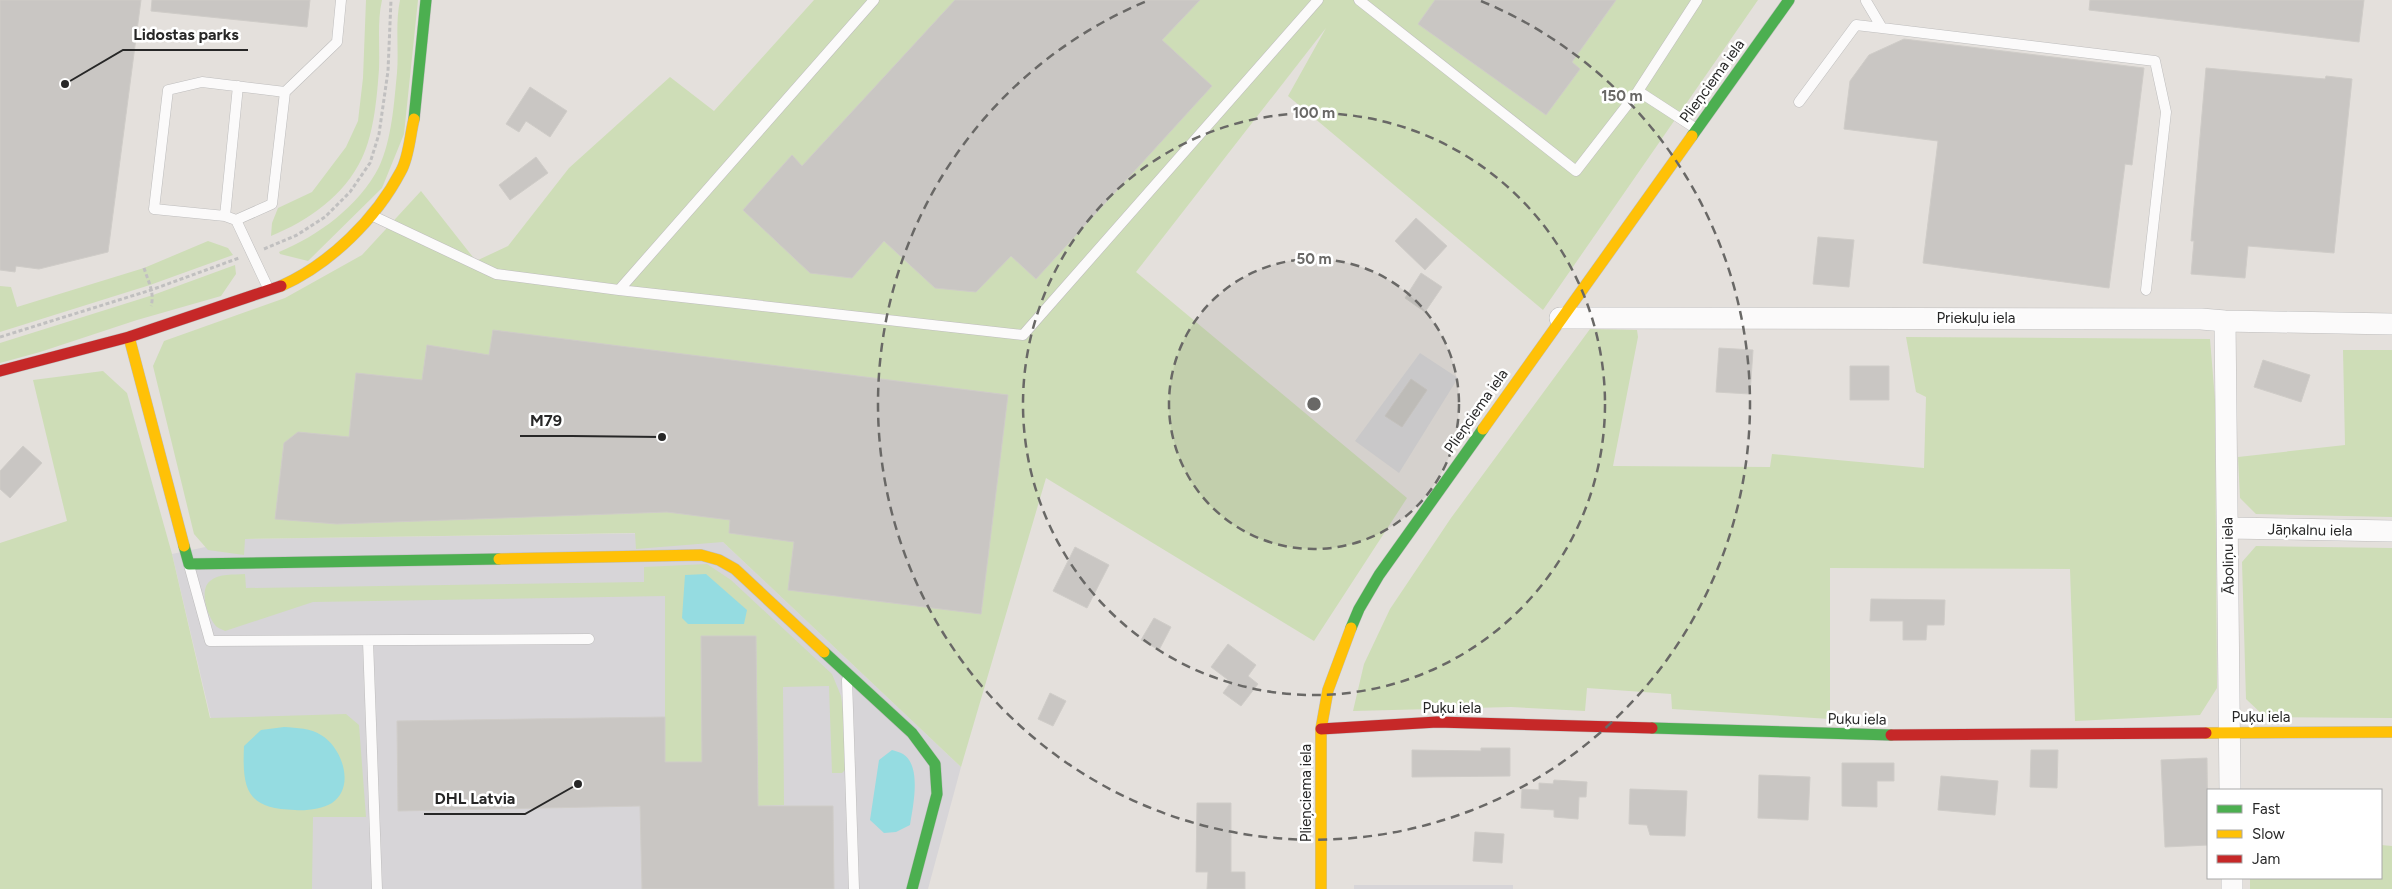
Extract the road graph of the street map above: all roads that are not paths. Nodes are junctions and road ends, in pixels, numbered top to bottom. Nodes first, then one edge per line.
1 (341, 0) edge
2 (426, 0) edge
3 (874, 0) edge
4 (1318, 0) edge
5 (1359, 0) edge
6 (1696, 0) edge
7 (1788, 0) edge
8 (1866, 0) edge
9 (1882, 28) junction
10 (238, 86) junction
11 (1638, 91) junction
12 (285, 92) junction
13 (1799, 102) dead end
14 (1696, 129) junction
15 (372, 215) junction
16 (225, 216) junction
17 (236, 220) junction
18 (619, 290) junction
19 (2146, 290) dead end
20 (269, 291) junction
21 (1560, 318) junction
22 (2225, 321) junction
23 (2392, 324) edge
24 (129, 337) junction
25 (0, 371) edge
26 (2228, 528) junction
27 (2392, 532) edge
28 (189, 564) junction
29 (589, 639) dead end
30 (368, 640) junction
31 (847, 674) junction
32 (1321, 730) junction
33 (2229, 732) junction
34 (2392, 732) edge
35 (2230, 789) edge
36 (377, 889) edge
37 (854, 889) edge
38 (912, 889) edge
39 (1321, 889) edge

1 - 12 lane
2 - 15 street
3 - 18 lane
4 - 18 lane
5 - 11 lane
6 - 11 lane
7 - 14 street, Plieņciema iela
8 - 9 lane
9 - 13 lane
9 - 19 lane
10 - 12 lane
10 - 16 lane
10 - 16 lane
11 - 14 lane
12 - 17 lane
14 - 21 street, Plieņciema iela
15 - 18 lane
15 - 20 street
16 - 17 lane
17 - 20 lane
20 - 24 street
21 - 22 street, Priekuļu iela
21 - 32 street, Plieņciema iela
22 - 23 street, Priekuļu iela
22 - 26 street, Āboliņu iela
24 - 25 street
24 - 28 street
26 - 27 street, Jāņkalnu iela
26 - 33 street, Āboliņu iela
28 - 30 lane
28 - 31 street
29 - 30 lane
30 - 36 lane
31 - 37 lane
31 - 38 street
32 - 33 street, Puķu iela
32 - 39 street, Plieņciema iela
33 - 34 street, Puķu iela
33 - 35 street, Āboliņu iela

